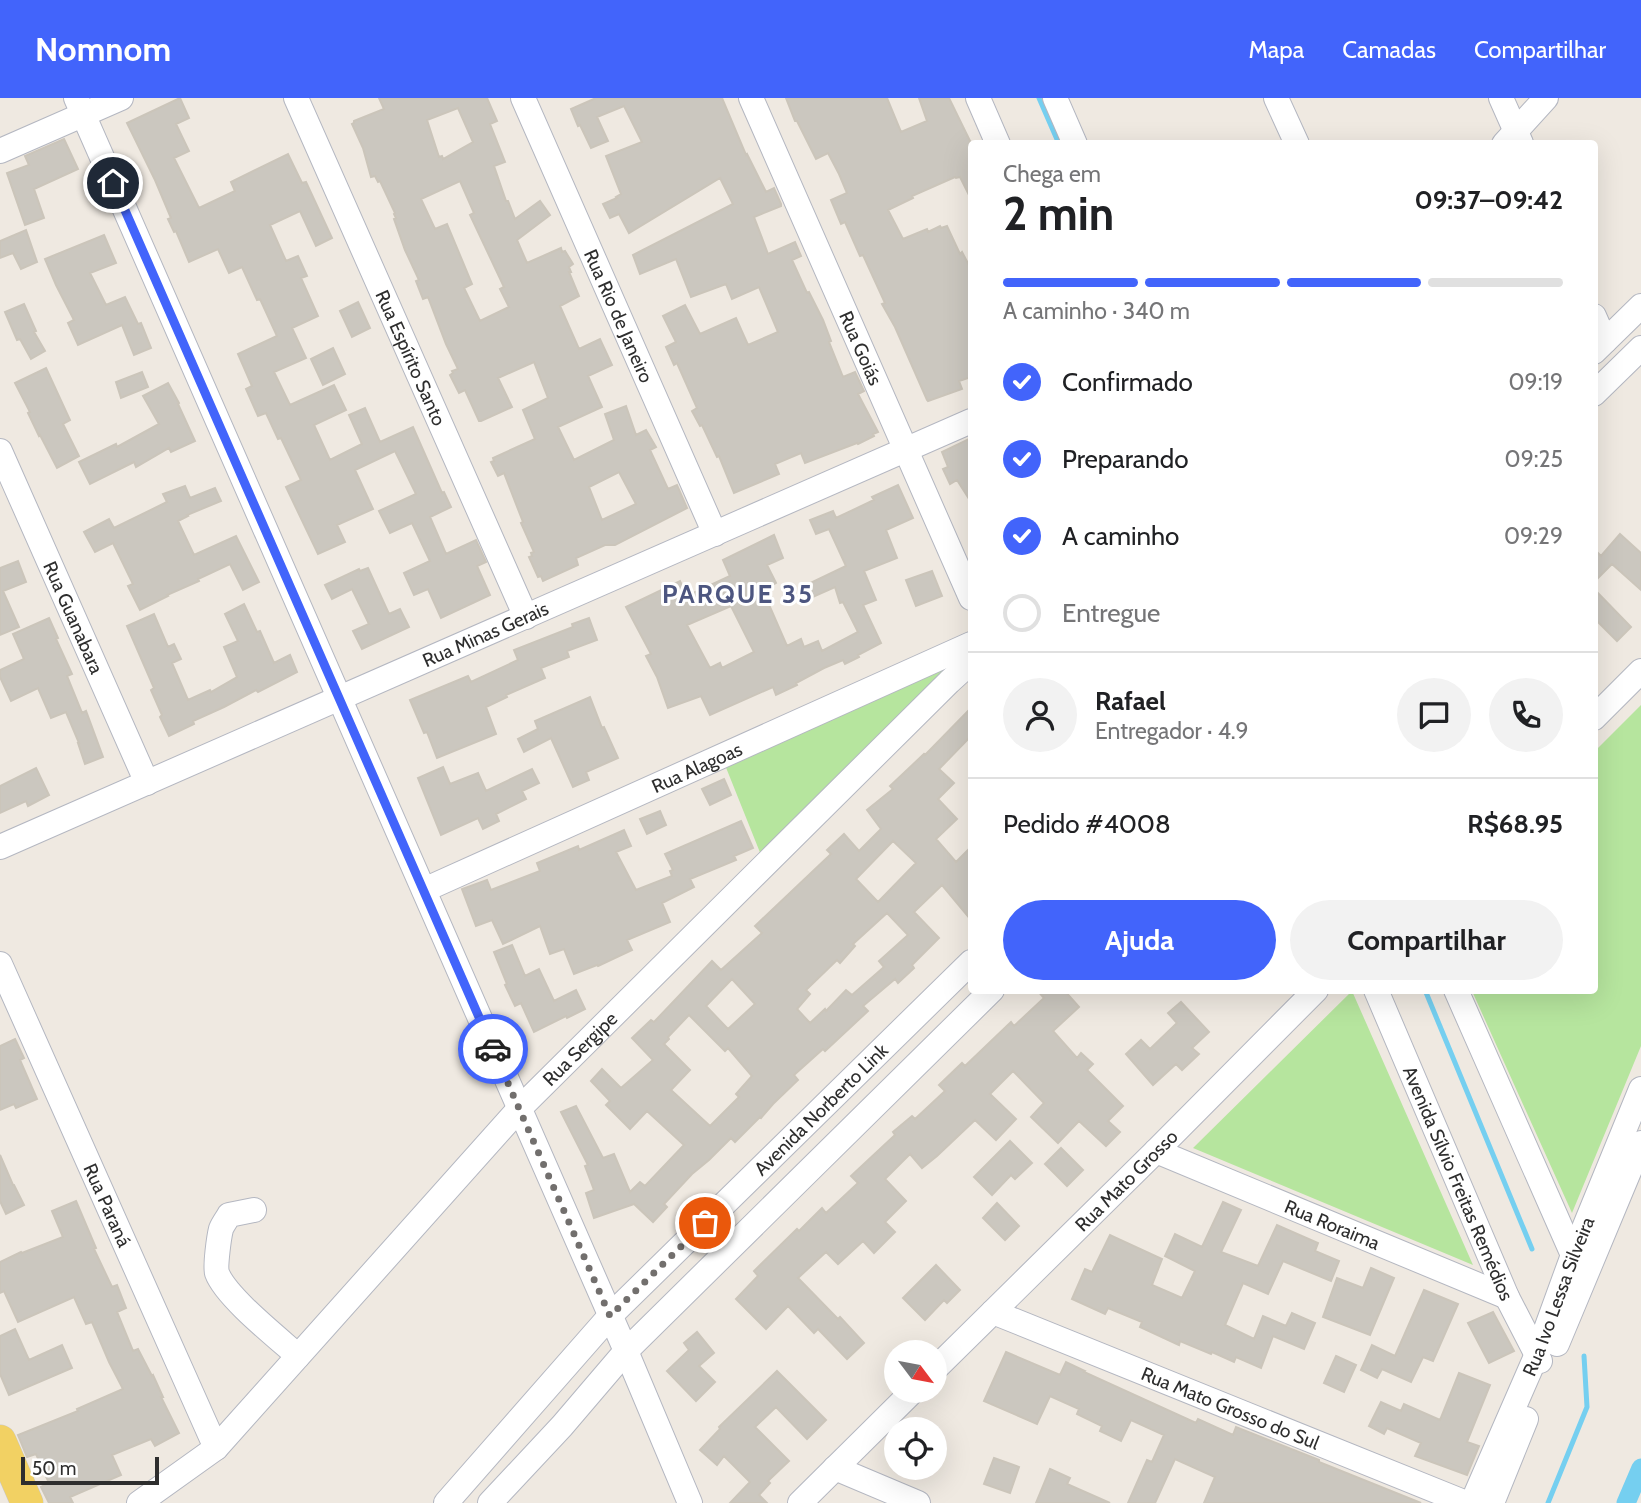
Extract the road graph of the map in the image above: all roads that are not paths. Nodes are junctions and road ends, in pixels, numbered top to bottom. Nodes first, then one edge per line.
1 (121, 98) edge
2 (296, 98) edge
3 (523, 98) edge
4 (751, 98) edge
5 (978, 98) edge
6 (1055, 98) edge
7 (1276, 98) edge
8 (1501, 98) edge
9 (1546, 98) edge
10 (79, 106) edge
11 (996, 140) edge
12 (1073, 140) edge
13 (1295, 140) edge
14 (1514, 140) edge
15 (0, 151) edge
16 (1641, 306) edge
17 (1600, 346) edge
18 (1641, 348) edge
19 (1598, 390) edge
20 (968, 422) edge
21 (0, 450) edge
22 (905, 450) junction
23 (715, 534) junction
24 (968, 591) edge
25 (526, 617) junction
26 (968, 645) edge
27 (968, 665) edge
28 (1641, 671) edge
29 (339, 698) junction
30 (1598, 714) edge
31 (147, 783) junction
32 (0, 848) edge
33 (424, 890) junction
34 (0, 964) edge
35 (968, 965) edge
36 (988, 994) edge
37 (1312, 994) edge
38 (1378, 994) edge
39 (1458, 994) edge
40 (858, 1074) junction
41 (1641, 1089) edge
42 (881, 1100) junction
43 (519, 1109) junction
44 (1641, 1143) edge
45 (1156, 1151) junction
46 (254, 1210) dead end
47 (1573, 1255) junction
48 (1584, 1278) junction
49 (1507, 1297) junction
50 (993, 1312) junction
51 (610, 1316) junction
52 (626, 1351) junction
53 (299, 1356) junction
54 (947, 1357) edge
55 (1541, 1363) junction
56 (535, 1402) junction
57 (900, 1404) edge
58 (562, 1426) junction
59 (0, 1441) edge
60 (216, 1448) junction
61 (835, 1468) junction
62 (27, 1503) edge
63 (139, 1503) edge
64 (446, 1503) edge
65 (490, 1503) edge
66 (690, 1503) edge
67 (800, 1503) edge
68 (918, 1503) edge
69 (1466, 1503) edge
70 (1472, 1503) edge
71 (1492, 1503) edge

1 - 10 street
2 - 25 street, Rua Espírito Santo
3 - 23 street, Rua Rio de Janeiro
4 - 22 street, Rua Goiás
5 - 11 street
6 - 12 street
7 - 13 street
8 - 14 street
9 - 14 street
10 - 15 street
10 - 29 street
16 - 17 street
18 - 19 street
20 - 22 street, Rua Minas Gerais
21 - 31 street, Rua Guanabara
22 - 23 street, Rua Minas Gerais
22 - 24 street, Rua Goiás
23 - 25 street, Rua Minas Gerais
25 - 29 street, Rua Minas Gerais
26 - 33 street, Rua Alagoas
27 - 43 street, Rua Sergipe
28 - 30 street
29 - 31 street, Rua Minas Gerais
29 - 33 street
31 - 32 street, Rua Minas Gerais
33 - 43 street
34 - 60 street, Rua Paraná
35 - 40 street, Avenida Norberto Link
36 - 42 street, Avenida Norberto Link
37 - 45 street, Rua Mato Grosso
38 - 49 street, Avenida Sílvio Freitas Remédios
39 - 47 street
40 - 42 street
40 - 51 street, Avenida Norberto Link
41 - 47 street, Rua Ivo Lessa Silveira
42 - 52 street, Avenida Norberto Link
43 - 51 street
43 - 53 street, Rua Sergipe
44 - 48 street, Rua Ivo Lessa Silveira
45 - 49 street, Rua Roraima
45 - 50 street, Rua Mato Grosso
46 - 53 street
47 - 48 street
47 - 55 street, Rua Ivo Lessa Silveira
48 - 55 street, Rua Ivo Lessa Silveira
49 - 55 street, Avenida Sílvio Freitas Remédios
50 - 54 street, Rua Mato Grosso
50 - 69 street, Rua Mato Grosso do Sul
51 - 52 street
51 - 56 street, Avenida Norberto Link
52 - 58 street, Avenida Norberto Link
52 - 66 street
53 - 60 street, Rua Sergipe
55 - 70 street, Rua Ivo Lessa Silveira
55 - 71 street, Rua Ivo Lessa Silveira
56 - 58 street
56 - 64 street, Avenida Norberto Link
57 - 61 street
58 - 65 street, Avenida Norberto Link
59 - 62 main road
60 - 63 street, Rua Sergipe
61 - 67 street
61 - 68 street

